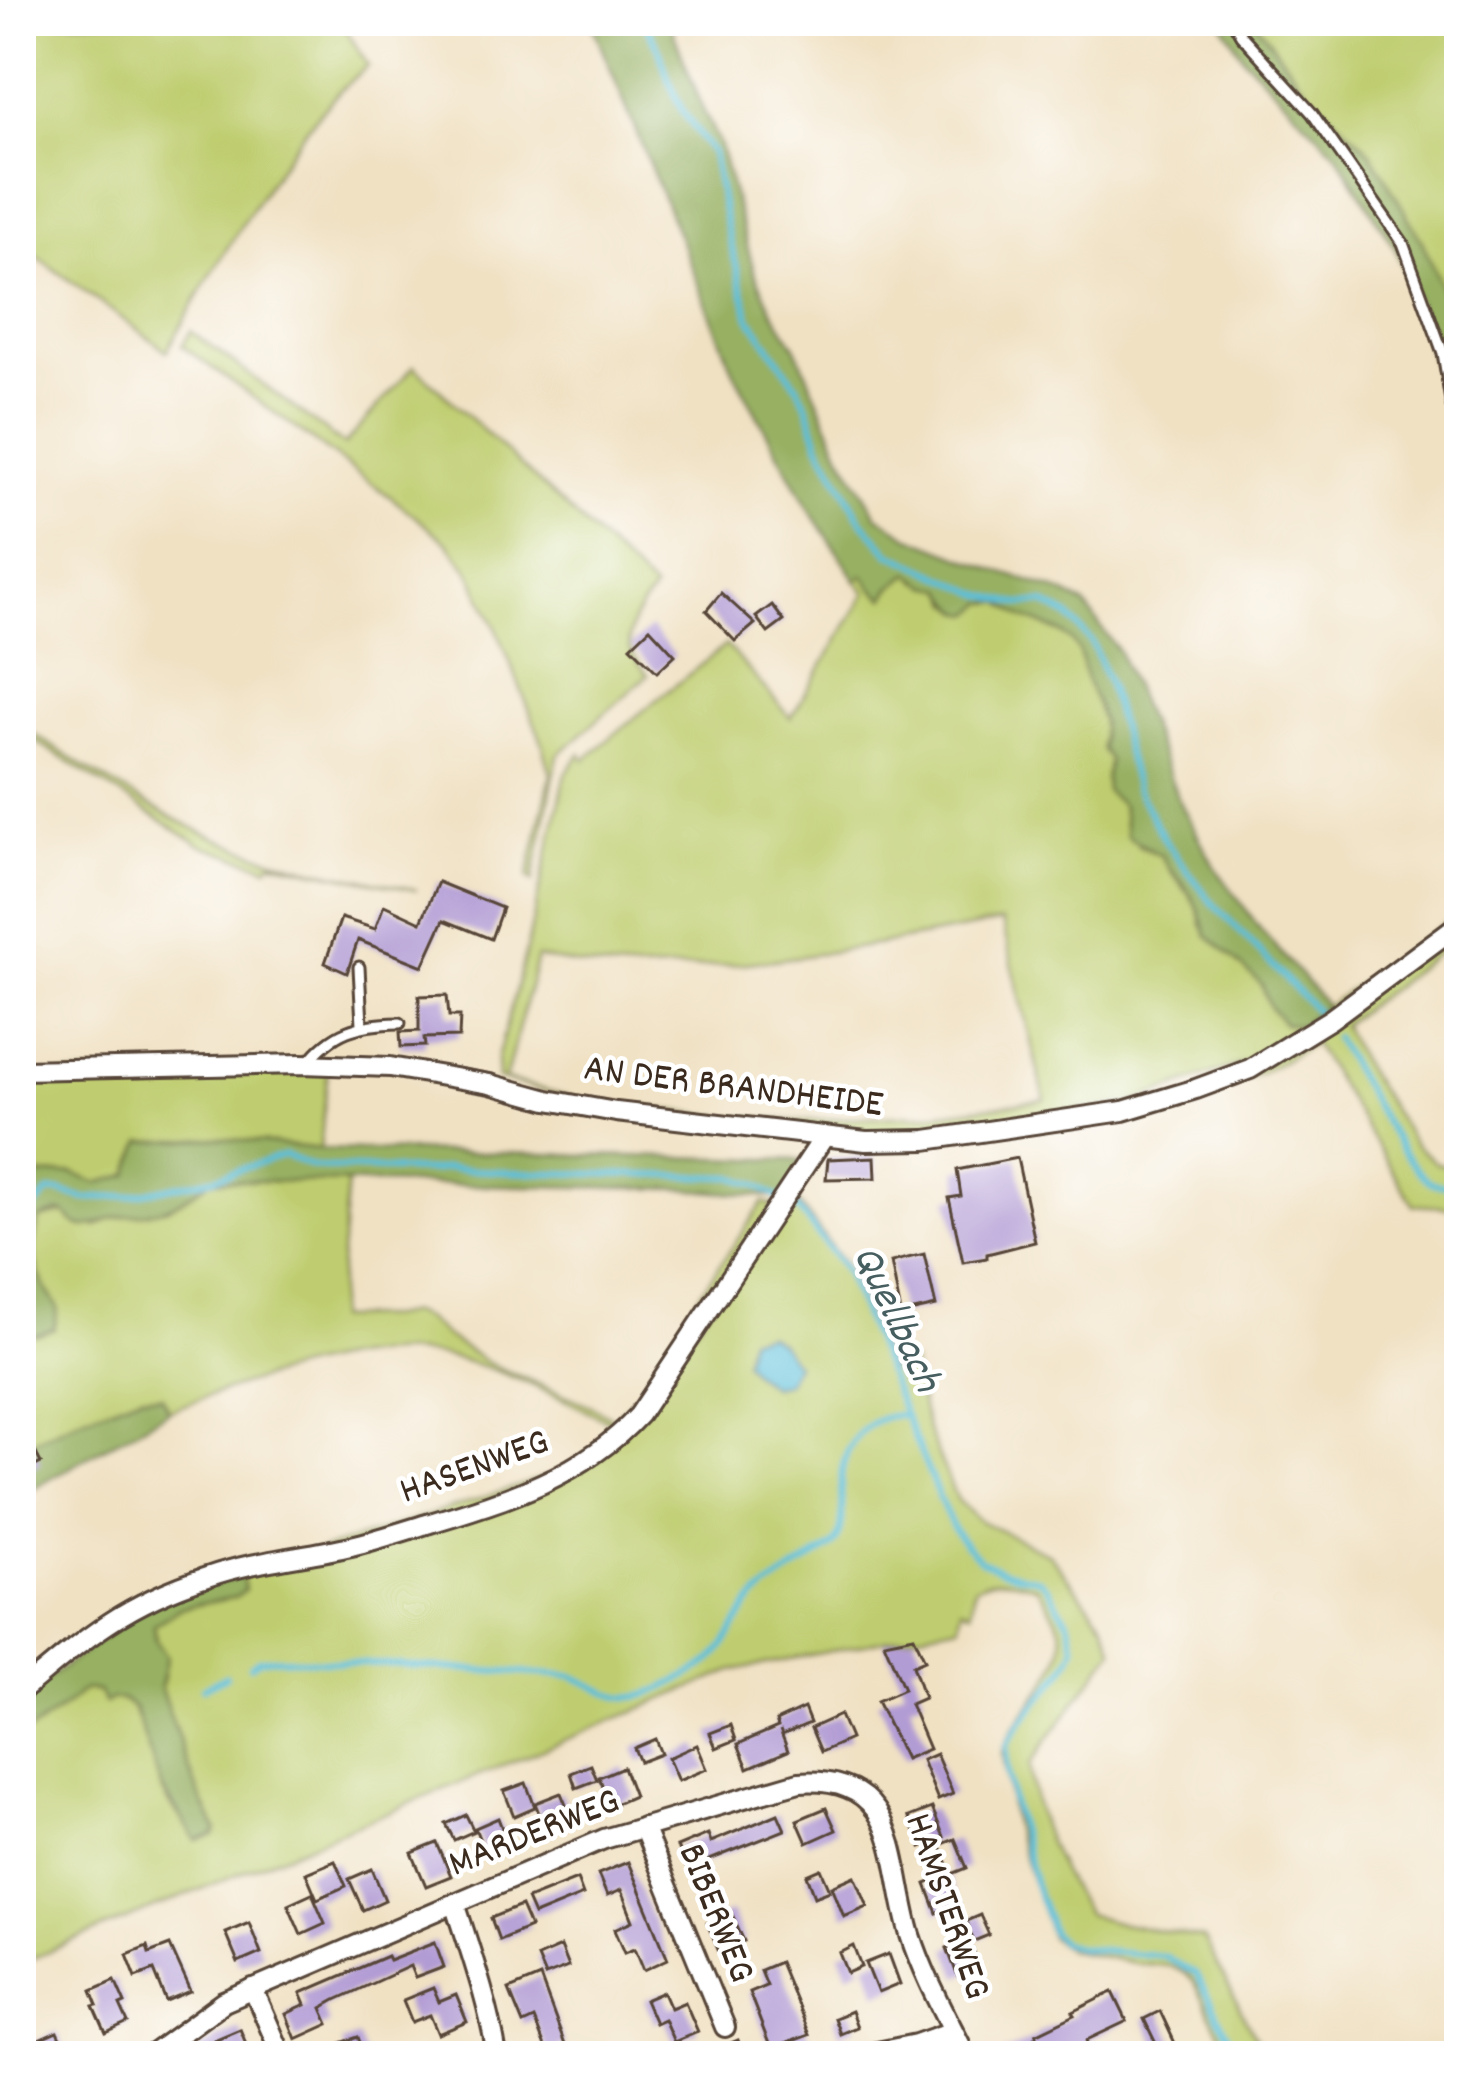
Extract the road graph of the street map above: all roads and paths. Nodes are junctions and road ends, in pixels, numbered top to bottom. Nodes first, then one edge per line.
1 (1233, 21) edge
2 (1459, 449) edge
3 (1459, 924) edge
4 (358, 967) dead end
5 (400, 1022) dead end
6 (362, 1024) junction
7 (307, 1064) junction
8 (21, 1070) edge
9 (824, 1137) junction
10 (21, 1692) edge
11 (851, 1788) joint
12 (643, 1827) junction
13 (455, 1903) junction
14 (253, 1989) junction
15 (725, 2026) dead end
16 (953, 2031) junction
17 (150, 2056) edge
18 (282, 2056) edge
19 (497, 2056) edge
20 (858, 2056) edge
21 (966, 2056) edge

1 - 2 lane
3 - 9 street, AN DER BRANDHEIDE
4 - 6 lane
5 - 6 lane
6 - 7 lane
7 - 8 street, AN DER BRANDHEIDE
7 - 9 street, AN DER BRANDHEIDE
9 - 10 street, HASENWEG
11 - 12 street, MARDERWEG
11 - 16 street, HAMSTERWEG
12 - 13 street, MARDERWEG
12 - 15 street, BIBERWEG
13 - 14 street, MARDERWEG
13 - 19 street
14 - 17 street, MARDERWEG
14 - 18 street
16 - 20 street
16 - 21 street, HAMSTERWEG

